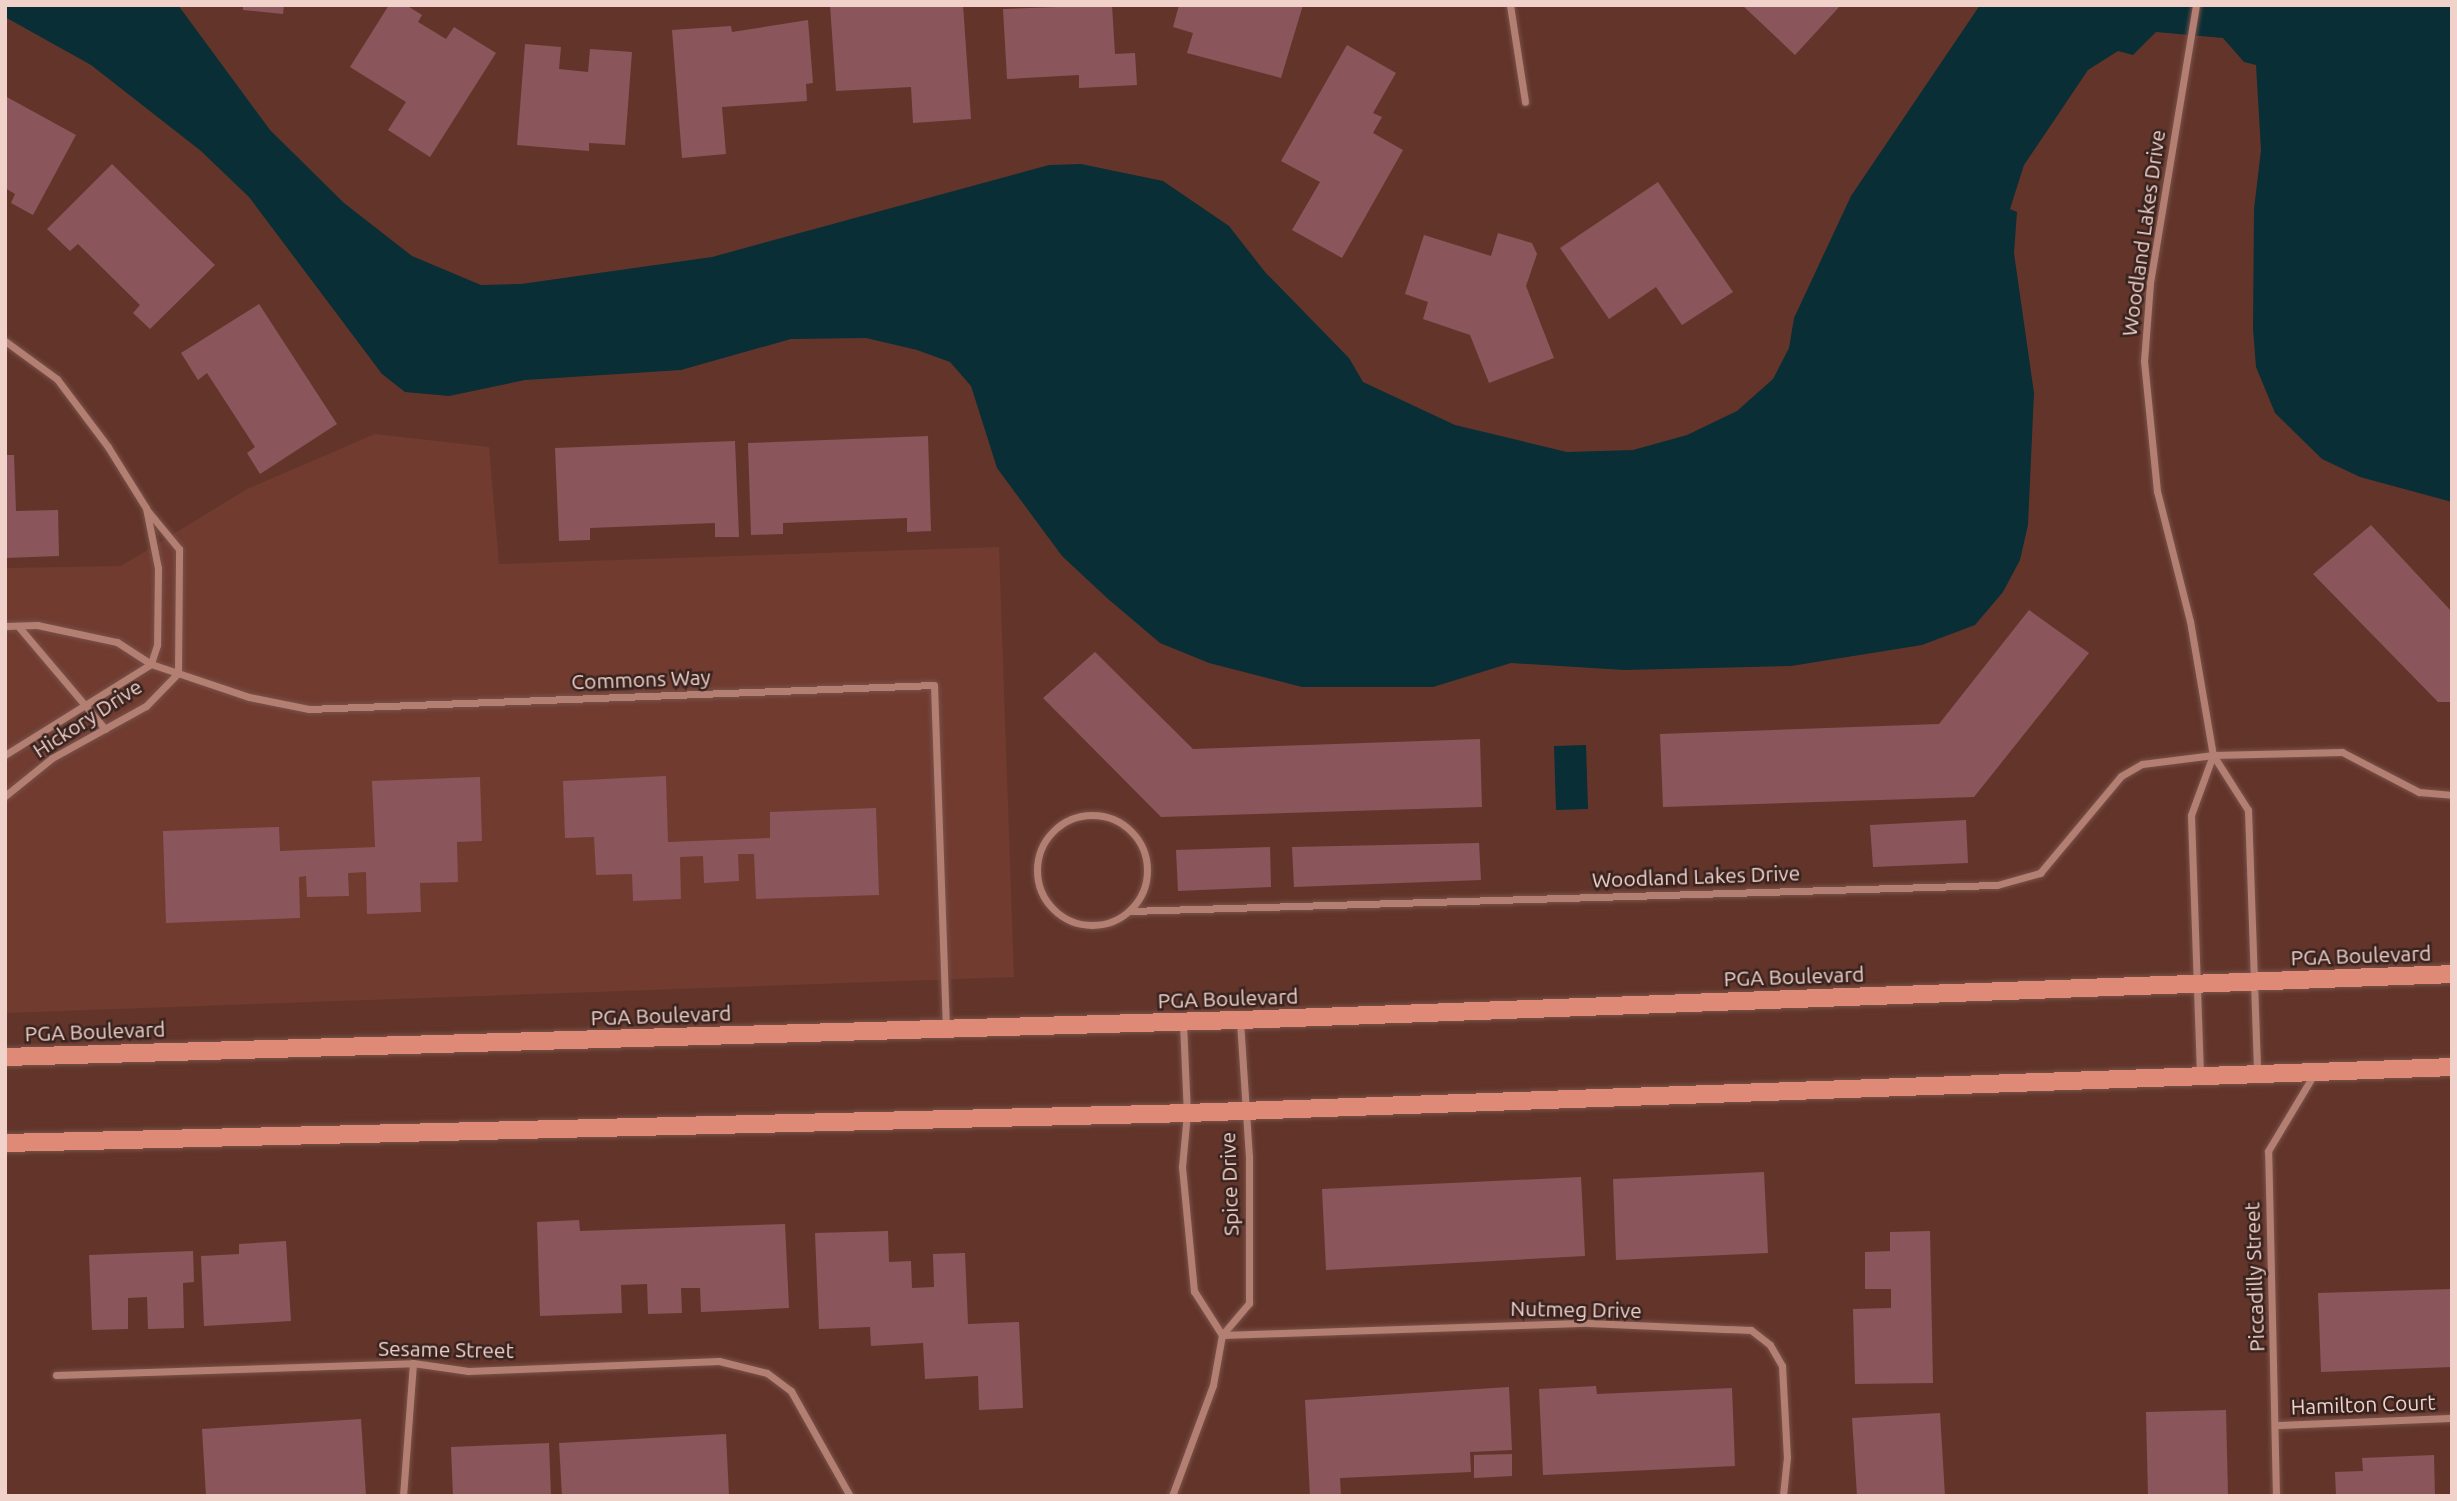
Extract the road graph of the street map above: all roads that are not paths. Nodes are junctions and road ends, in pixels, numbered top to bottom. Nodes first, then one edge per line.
1 (1510, 5) edge
2 (2196, 5) edge
3 (1525, 102) dead end
4 (5, 341) edge
5 (146, 508) junction
6 (5, 626) edge
7 (18, 626) junction
8 (150, 664) junction
9 (178, 673) junction
10 (87, 707) junction
11 (106, 729) junction
12 (5, 755) edge
13 (2213, 755) junction
14 (2452, 795) edge
15 (5, 796) edge
16 (1130, 911) junction
17 (2452, 974) edge
18 (2254, 981) junction
19 (2197, 983) junction
20 (1240, 1020) junction
21 (1183, 1022) junction
22 (946, 1030) junction
23 (5, 1057) edge
24 (2452, 1067) edge
25 (2317, 1071) junction
26 (2257, 1073) junction
27 (2200, 1074) junction
28 (1243, 1110) junction
29 (1187, 1113) junction
30 (5, 1143) edge
31 (1222, 1335) junction
32 (413, 1363) junction
33 (56, 1375) dead end
34 (2452, 1419) edge
35 (2276, 1425) junction
36 (403, 1496) edge
37 (850, 1496) edge
38 (1172, 1496) edge
39 (1783, 1496) edge
40 (2276, 1496) edge

1 - 3 street
2 - 13 street, Woodland Lakes Drive
4 - 5 street, Hickory Drive
5 - 8 street, Hickory Drive
5 - 9 street, Hickory Drive
6 - 7 street, Commons Way
7 - 8 street, Commons Way
7 - 10 street
8 - 9 street, Commons Way
8 - 10 street, Hickory Drive
9 - 11 street, Hickory Drive
9 - 22 street, Commons Way
10 - 11 street
10 - 12 street, Hickory Drive
11 - 15 street, Hickory Drive
13 - 14 street, Woodland Lakes Drive
13 - 16 street, Woodland Lakes Drive
13 - 18 street, Woodland Lakes Drive
13 - 19 street, Woodland Lakes Drive
16 - 16 street, Woodland Lakes Drive
17 - 18 main road, PGA Boulevard
18 - 19 main road, PGA Boulevard
18 - 26 street, Woodland Lakes Drive
19 - 20 main road, PGA Boulevard
19 - 27 street, Woodland Lakes Drive
20 - 21 main road, PGA Boulevard
20 - 28 street, Spice Drive
21 - 22 main road, PGA Boulevard
21 - 29 street, Spice Drive
22 - 23 main road, PGA Boulevard
24 - 25 main road
25 - 26 main road
25 - 35 street, Piccadilly Street
26 - 27 main road
27 - 28 main road
28 - 29 main road
28 - 31 street, Spice Drive
29 - 30 main road
29 - 31 street, Spice Drive
31 - 38 street
31 - 39 street, Nutmeg Drive
32 - 33 street, Sesame Street
32 - 36 street
32 - 37 street, Sesame Street
34 - 35 street, Hamilton Court
35 - 40 street, Piccadilly Street

